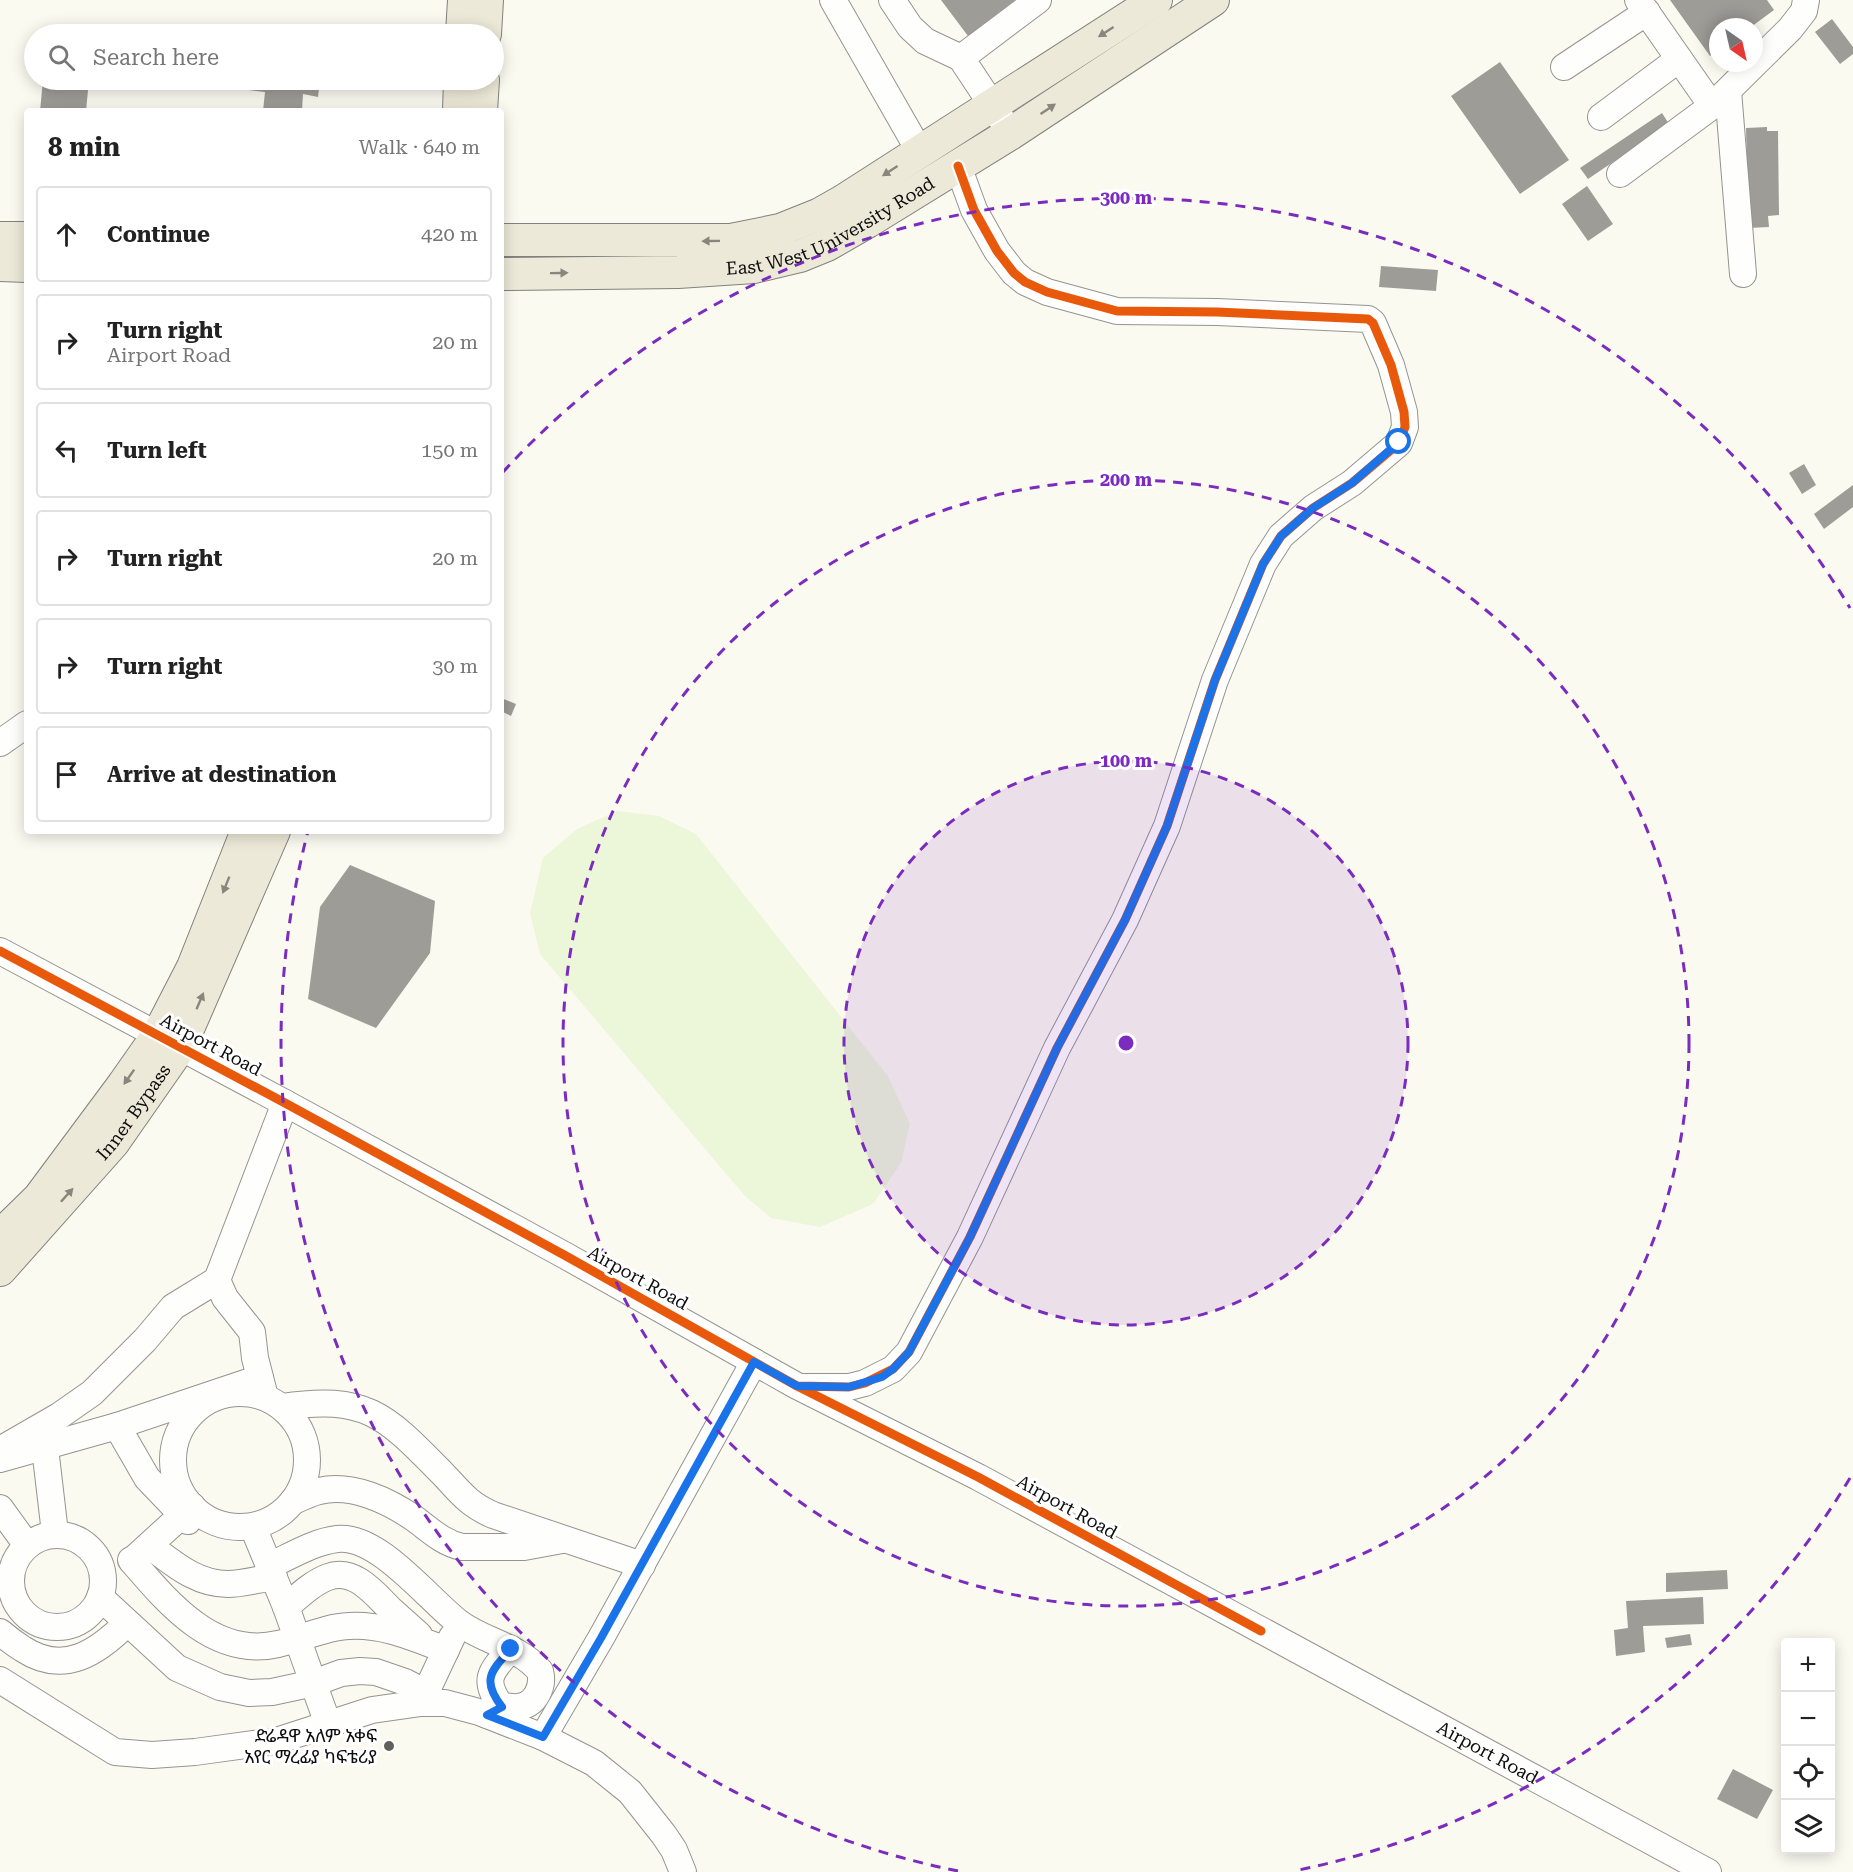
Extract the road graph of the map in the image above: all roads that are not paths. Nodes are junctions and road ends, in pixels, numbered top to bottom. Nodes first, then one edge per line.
1 (464, 0) edge
2 (487, 0) edge
3 (833, 0) edge
4 (892, 0) edge
5 (1038, 0) edge
6 (1156, 0) edge
7 (1213, 0) edge
8 (1806, 0) edge
9 (1642, 6) edge
10 (463, 24) edge
11 (486, 24) edge
12 (961, 58) junction
13 (1679, 59) junction
14 (1564, 68) dead end
15 (460, 90) edge
16 (482, 90) edge
17 (1720, 99) junction
18 (993, 106) junction
19 (459, 108) edge
20 (481, 108) edge
21 (1601, 117) dead end
22 (1010, 134) junction
23 (920, 152) junction
24 (958, 166) junction
25 (1620, 174) dead end
26 (0, 238) edge
27 (24, 238) edge
28 (504, 240) edge
29 (0, 266) edge
30 (24, 266) edge
31 (504, 274) edge
32 (1743, 274) dead end
33 (24, 726) edge
34 (0, 743) edge
35 (247, 834) edge
36 (272, 834) edge
37 (0, 951) edge
38 (169, 1041) junction
39 (285, 1103) junction
40 (0, 1236) edge
41 (0, 1270) edge
42 (217, 1280) junction
43 (754, 1362) junction
44 (797, 1386) junction
45 (269, 1394) junction
46 (117, 1426) junction
47 (45, 1448) junction
48 (0, 1450) edge
49 (0, 1460) edge
50 (293, 1501) junction
51 (187, 1511) junction
52 (1, 1513) edge
53 (255, 1532) junction
54 (55, 1533) junction
55 (565, 1539) junction
56 (26, 1544) junction
57 (140, 1553) junction
58 (642, 1565) junction
59 (271, 1571) junction
60 (102, 1591) junction
61 (8, 1606) edge
62 (286, 1607) junction
63 (127, 1623) junction
64 (459, 1623) junction
65 (0, 1632) edge
66 (297, 1638) junction
67 (437, 1647) junction
68 (511, 1649) junction
69 (0, 1680) edge
70 (314, 1683) junction
71 (424, 1698) junction
72 (494, 1711) junction
73 (328, 1724) junction
74 (543, 1737) junction
75 (682, 1872) edge
76 (1708, 1872) edge

1 - 10 main road
2 - 11 main road
3 - 23 street
4 - 12 street
5 - 12 street
6 -> 18 main road, East West University Road
22 -> 7 main road, East West University Road
8 - 17 street
9 - 13 street
9 - 14 street
12 - 18 street
13 - 17 street
13 - 21 street
15 - 19 main road
16 - 20 main road
17 - 25 street
17 - 32 street
18 - 22 street
18 - 23 main road, East West University Road
22 - 24 main road, East West University Road
23 -> 28 main road, East West University Road
31 -> 24 main road, East West University Road
24 - 44 street
26 - 27 main road
29 - 30 main road
33 - 34 street
35 -> 38 main road, Inner Bypass
38 -> 36 main road, Inner Bypass
37 - 38 street, Airport Road
38 - 39 street, Airport Road
38 -> 40 main road, Inner Bypass
41 -> 38 main road, Inner Bypass
39 - 42 street
39 - 43 street, Airport Road
42 - 45 street
42 - 48 street
43 - 44 street, Airport Road
43 - 58 street
44 - 76 street, Airport Road
45 - 46 street
45 - 50 street
45 - 51 street
45 - 55 street
46 - 47 street
46 - 51 street
47 - 49 street
47 - 54 street
50 - 53 street
50 - 55 street
51 - 53 street
51 - 57 street
52 - 56 street
53 - 59 street
54 - 56 street
54 - 60 street
55 - 58 street
56 - 61 street
57 - 59 street
57 - 60 street
57 - 66 street
58 - 74 street
59 - 62 street
59 - 64 street
60 - 61 street
60 - 63 street
62 - 66 street
62 - 67 street
63 - 65 street
63 - 70 street
64 - 67 street
64 - 68 street
66 - 67 street
66 - 70 street
67 - 71 street
68 - 72 street
68 - 72 street
69 - 73 street
70 - 71 street
70 - 73 street
71 - 72 street
71 - 73 street
72 - 74 street
74 - 75 street

